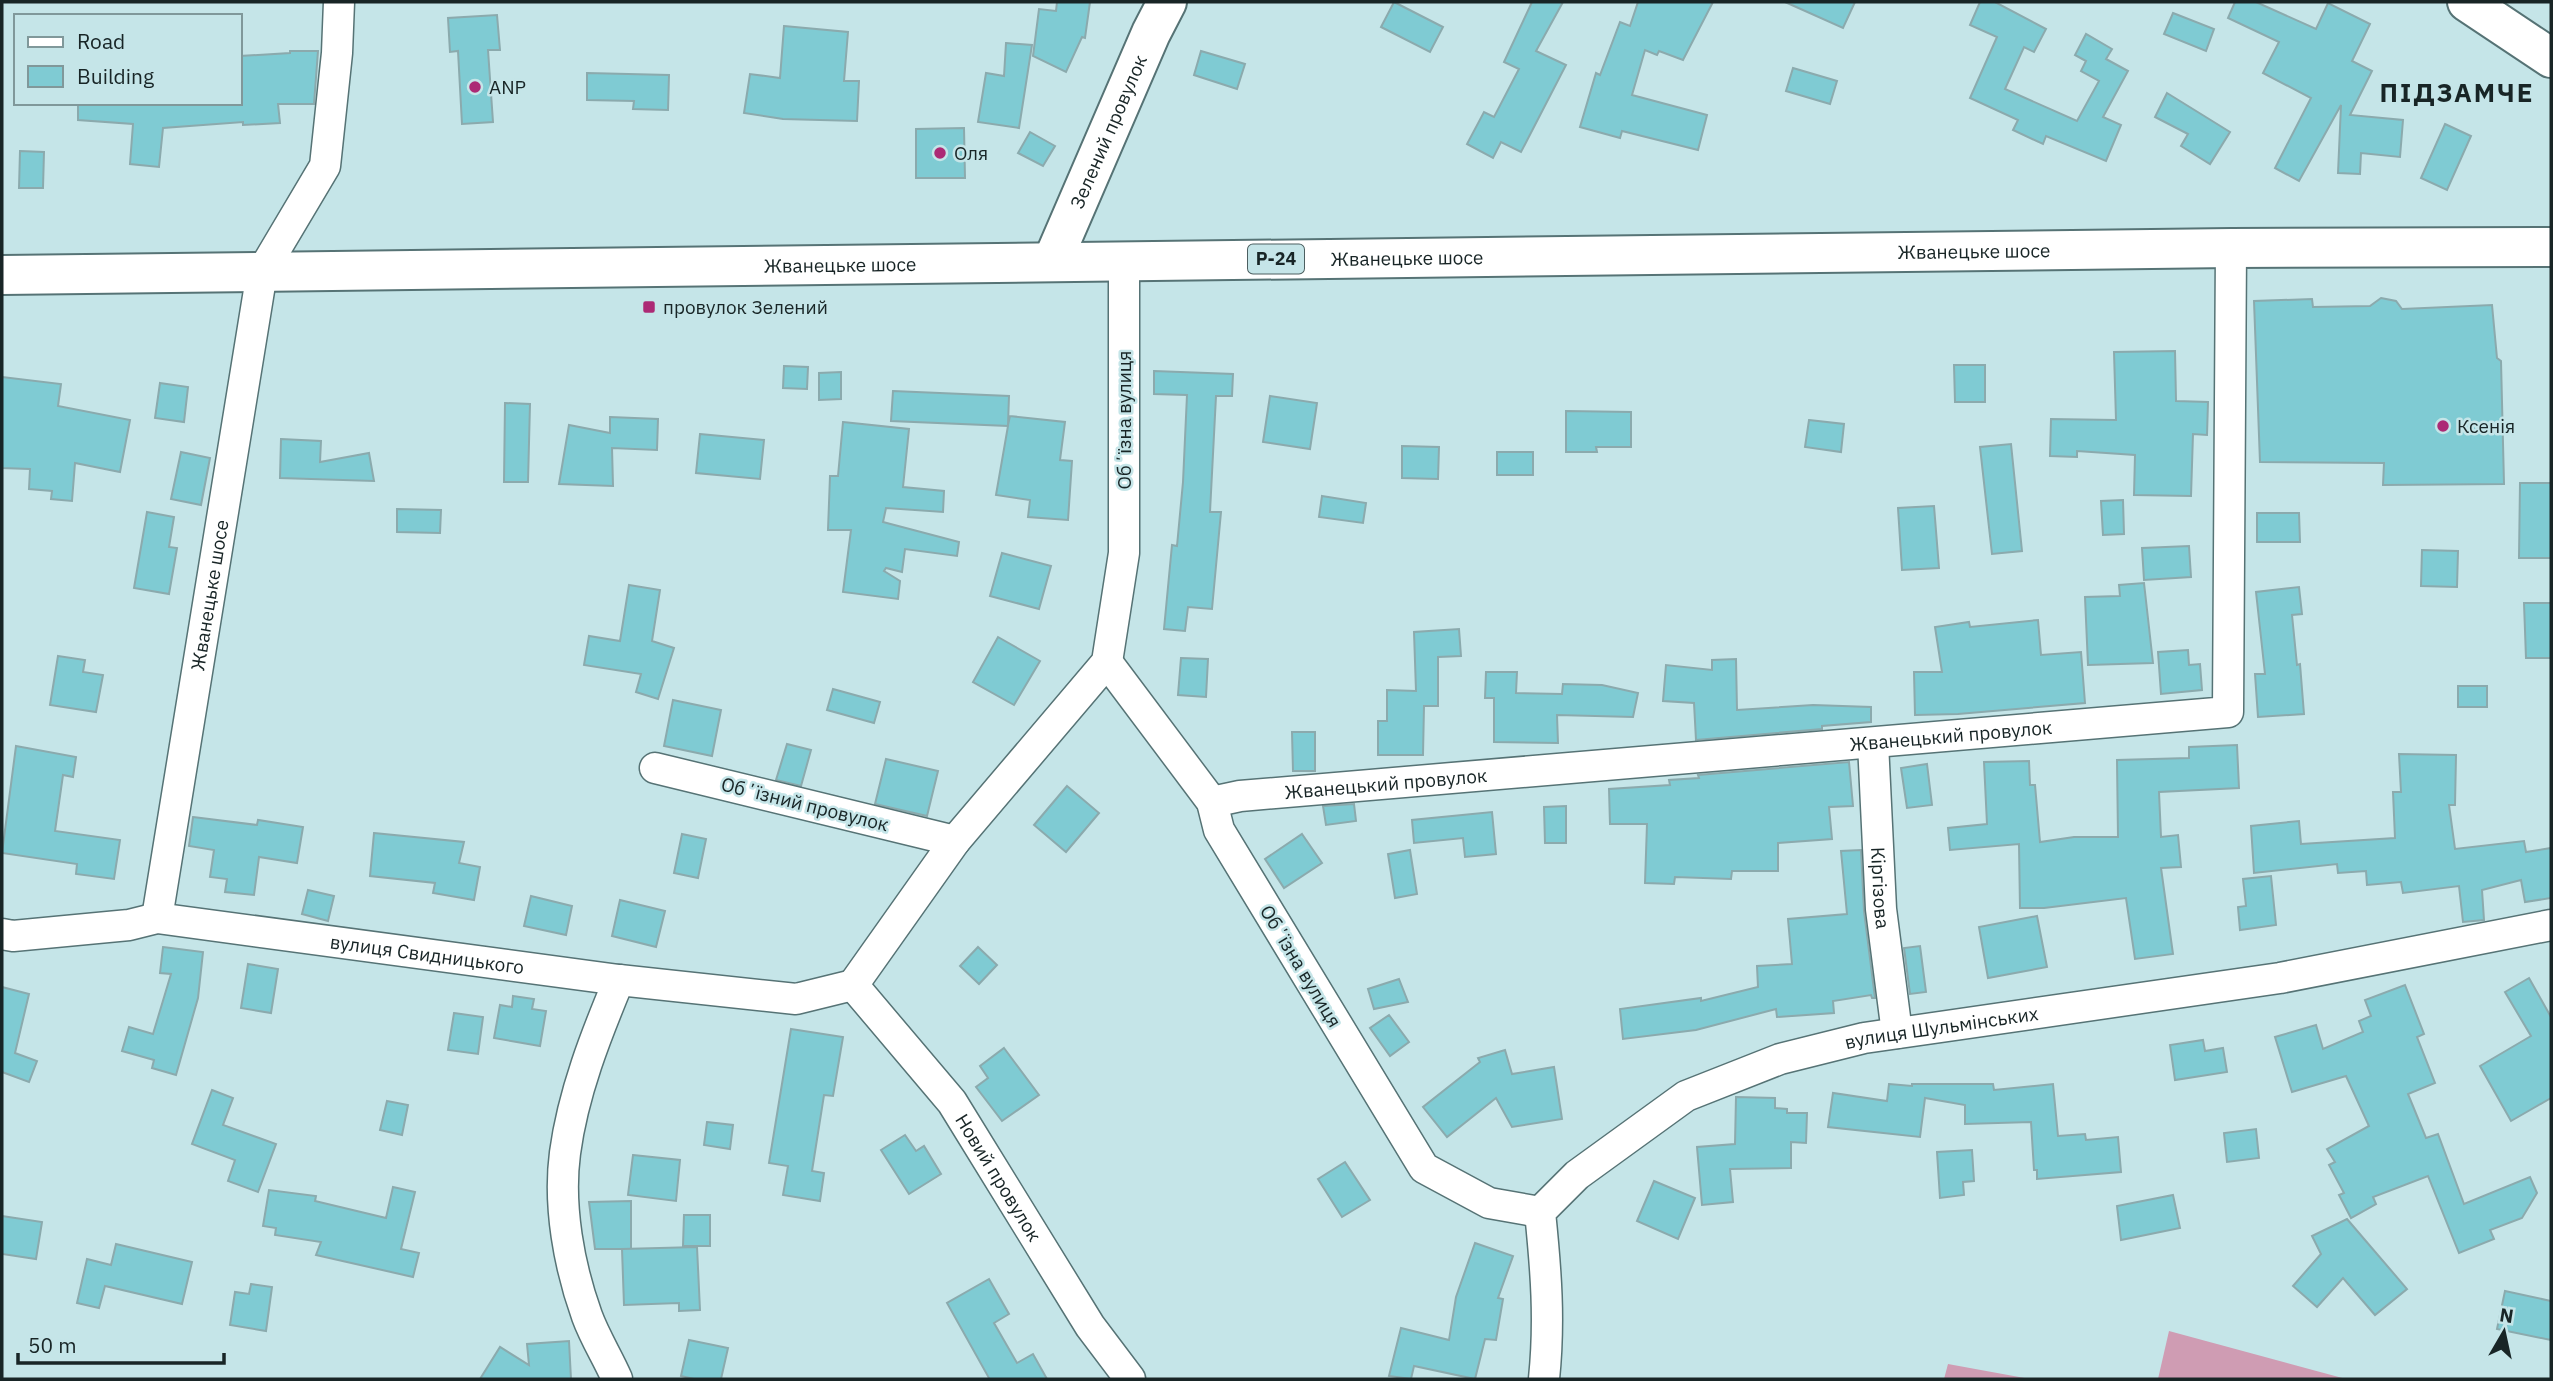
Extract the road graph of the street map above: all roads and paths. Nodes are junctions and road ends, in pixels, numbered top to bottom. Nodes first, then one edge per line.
1 (338, 2) edge
2 (1167, 2) edge
3 (2467, 2) edge
4 (2551, 58) edge
5 (2231, 247) junction
6 (2551, 247) edge
7 (1124, 261) junction
8 (1052, 262) junction
9 (262, 272) junction
10 (2, 275) edge
11 (1107, 662) junction
12 (1873, 743) junction
13 (655, 768) dead end
14 (1212, 802) junction
15 (955, 841) junction
16 (156, 918) junction
17 (2551, 925) edge
18 (2, 934) edge
19 (619, 980) junction
20 (853, 985) junction
21 (1897, 1033) junction
22 (1540, 1212) junction
23 (617, 1379) edge
24 (1130, 1379) edge
25 (1544, 1379) edge

1 - 9 street
2 - 8 main road, Зелений провулок
3 - 4 main road
5 - 6 main road, Жванецьке шосе / Р-24
5 - 7 main road, Жванецьке шосе / Р-24
5 - 12 street, Жванецький провулок
7 - 8 main road, Жванецьке шосе / Р-24
7 - 11 street, Обʼїзна вулиця
8 - 9 main road, Жванецьке шосе / Р-24
9 - 10 main road, Жванецьке шосе / Р-24
9 - 16 street, Жванецьке шосе
11 - 14 street, Обʼїзна вулиця
11 - 15 street
12 - 14 street, Жванецький провулок
12 - 21 street, Кіргізова
13 - 15 street, Обʼїзний провулок
14 - 22 street, Обʼїзна вулиця
15 - 20 street
16 - 18 street, вулиця Свидницького
16 - 19 street, вулиця Свидницького
17 - 21 street, вулиця Шульмінських
19 - 20 street, вулиця Свидницького
19 - 23 street
20 - 24 street, Новий провулок
21 - 22 street, вулиця Шульмінських
22 - 25 street

